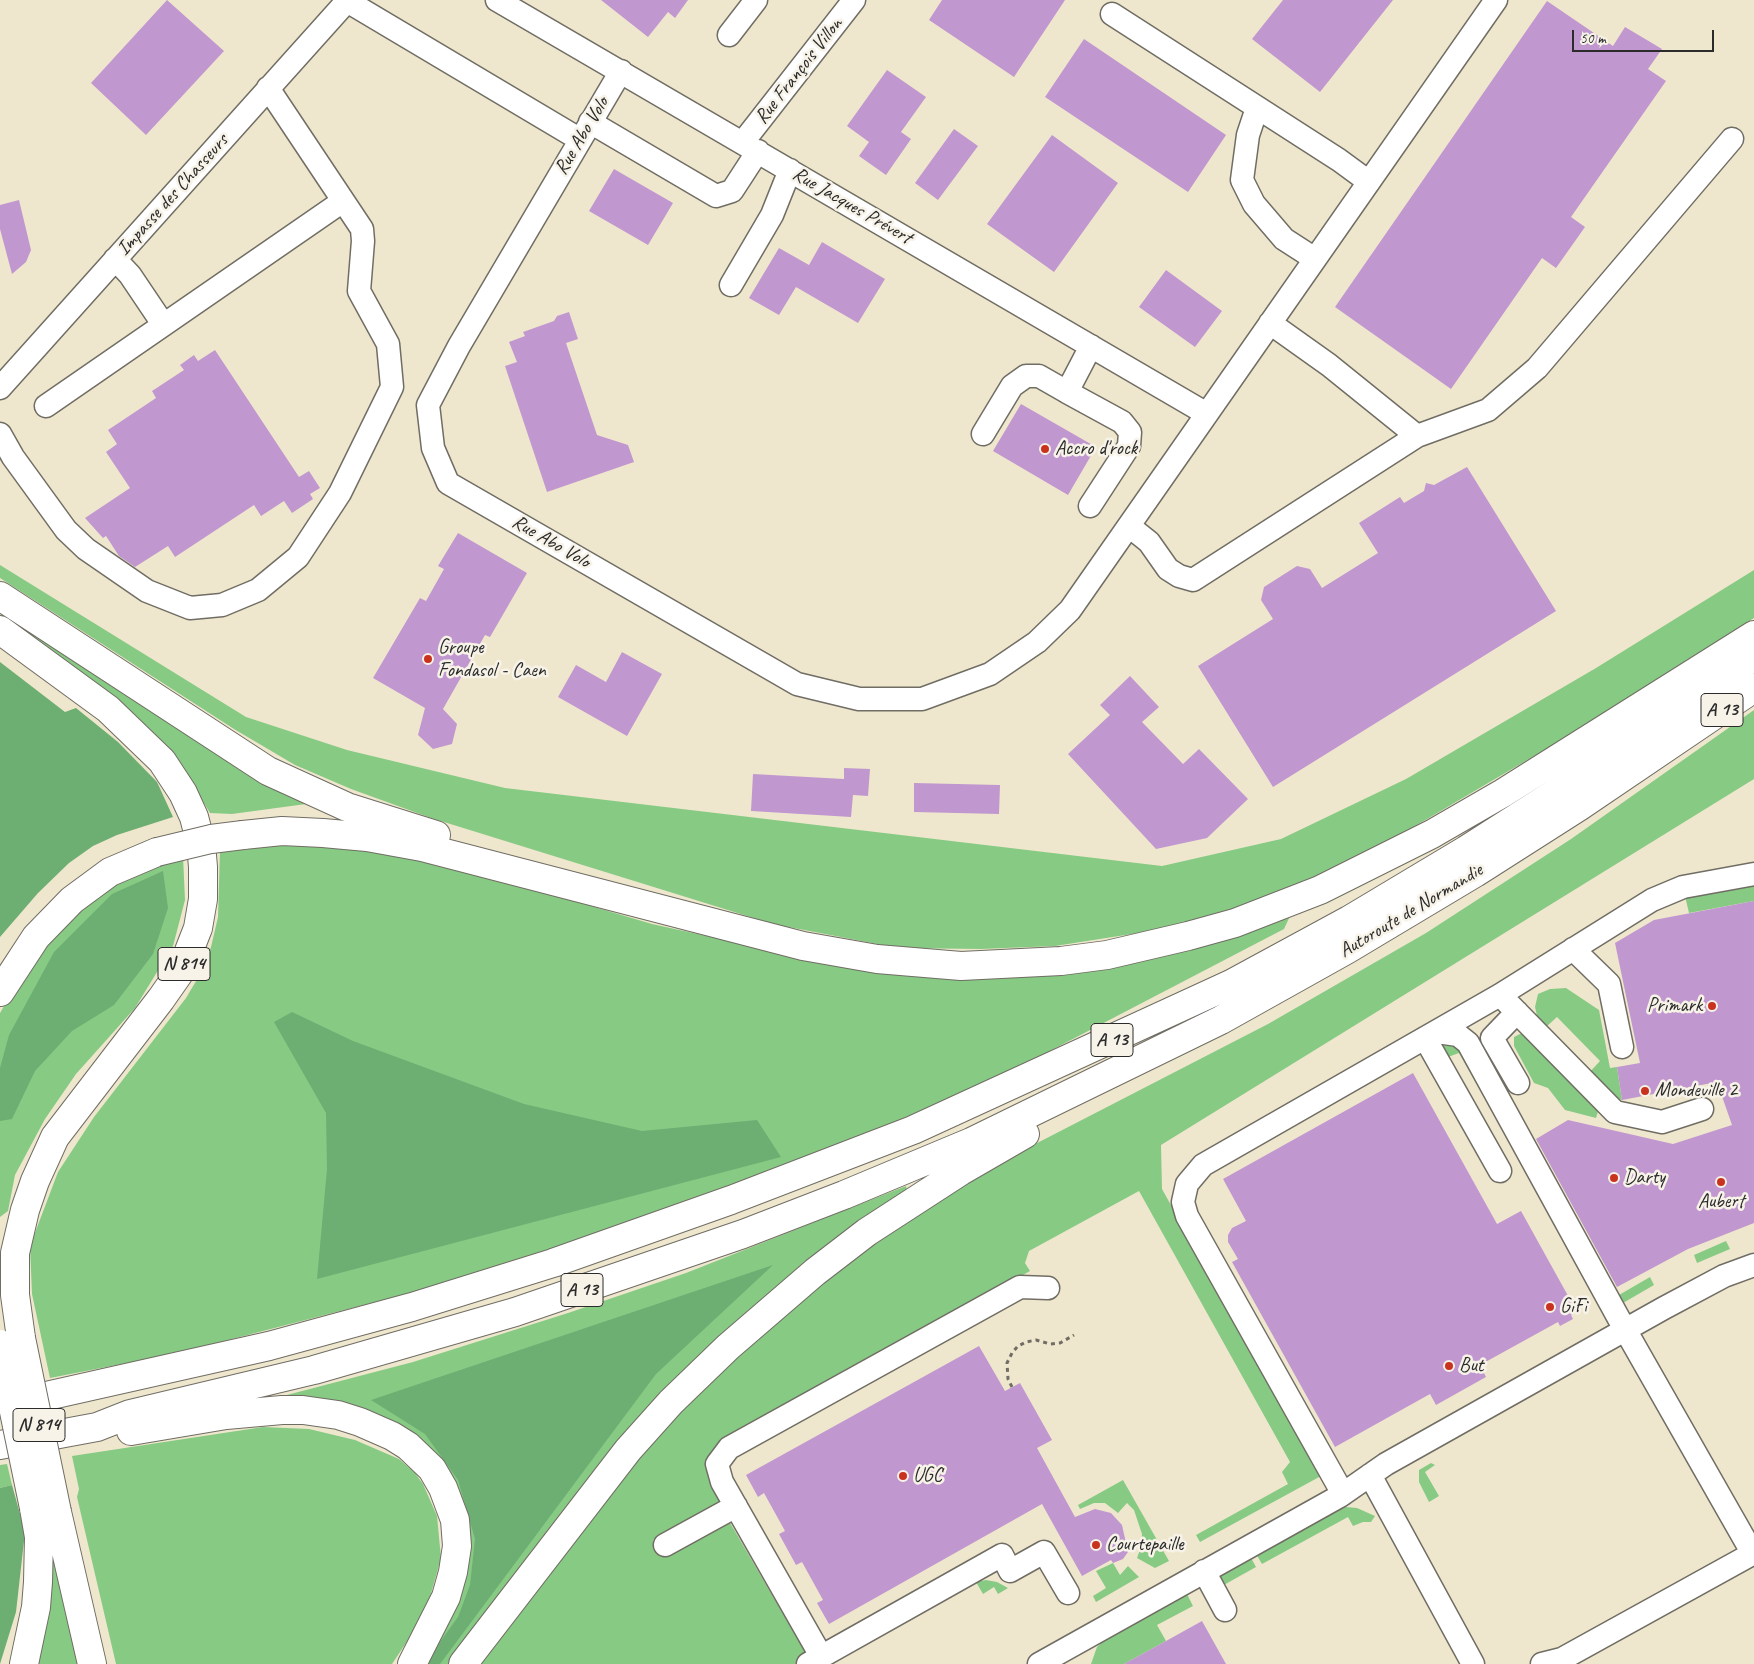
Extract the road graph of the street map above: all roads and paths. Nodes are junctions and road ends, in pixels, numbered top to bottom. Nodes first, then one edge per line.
1 (348, 0) edge
2 (497, 0) edge
3 (756, 0) edge
4 (854, 0) edge
5 (1496, 0) edge
6 (1112, 14) dead end
7 (729, 35) dead end
8 (620, 70) junction
9 (268, 88) junction
10 (1257, 108) junction
11 (585, 131) junction
12 (1732, 139) dead end
13 (750, 146) junction
14 (790, 170) junction
15 (1369, 182) junction
16 (343, 201) junction
17 (115, 259) junction
18 (1315, 259) junction
19 (731, 285) dead end
20 (1270, 323) junction
21 (163, 324) junction
22 (1091, 346) junction
23 (0, 388) edge
24 (1067, 392) junction
25 (46, 406) dead end
26 (1207, 414) junction
27 (0, 434) edge
28 (983, 434) dead end
29 (1417, 436) junction
30 (1090, 506) dead end
31 (1130, 526) junction
32 (0, 596) edge
33 (0, 630) edge
34 (1754, 635) edge
35 (1754, 656) edge
36 (1754, 688) edge
37 (516, 871) junction
38 (1754, 874) edge
39 (1573, 949) junction
40 (0, 992) edge
41 (1492, 999) junction
42 (1517, 1012) junction
43 (1431, 1035) junction
44 (1468, 1043) junction
45 (1622, 1047) dead end
46 (1518, 1083) dead end
47 (1051, 1105) junction
48 (1702, 1109) dead end
49 (1500, 1171) dead end
50 (1754, 1265) edge
51 (1048, 1288) dead end
52 (1626, 1330) junction
53 (1074, 1335) dead end
54 (10, 1341) edge
55 (1012, 1387) dead end
56 (0, 1406) edge
57 (97, 1427) junction
58 (0, 1445) edge
59 (1370, 1475) junction
60 (1343, 1494) junction
61 (736, 1506) junction
62 (46, 1510) junction
63 (665, 1545) dead end
64 (1753, 1553) edge
65 (1204, 1572) junction
66 (1068, 1593) dead end
67 (1225, 1610) dead end
68 (1075, 1654) edge
69 (814, 1660) edge
70 (1554, 1662) edge
71 (24, 1664) edge
72 (92, 1664) edge
73 (412, 1664) edge
74 (462, 1664) edge
75 (1039, 1664) edge
76 (1473, 1664) edge

1 - 9 street, Impasse des Chasseurs
1 - 11 street, Rue François Villon
2 - 8 street, Rue Jacques Prévert
3 - 7 street
4 - 13 street, Rue François Villon
5 - 15 street, Rue Abo Volo
6 - 10 street
8 - 11 street, Rue Abo Volo
8 - 13 street, Rue Jacques Prévert
9 - 16 street
9 - 17 street, Impasse des Chasseurs
10 - 15 street
10 - 18 street
11 - 13 street, Rue François Villon
11 - 31 street, Rue Abo Volo
12 - 29 street
13 - 14 street, Rue Jacques Prévert
14 - 19 street
14 - 22 street, Rue Jacques Prévert
15 - 18 street, Rue Abo Volo
16 - 21 street
16 - 27 street
17 - 21 street
17 - 23 street, Impasse des Chasseurs
18 - 20 street, Rue Abo Volo
20 - 26 street, Rue Abo Volo
20 - 29 street
21 - 25 street
22 - 24 street
22 - 26 street, Rue Jacques Prévert
24 - 28 street
24 - 30 street
26 - 31 street, Rue Abo Volo
29 - 31 street
32 - 37 highway
33 - 54 highway, N 814
34 - 37 highway
35 - 56 highway, A 13
36 - 47 highway, Autoroute de Normandie / A 13
37 - 40 highway, bridge
38 - 39 street
39 - 41 street
39 - 45 street
41 - 42 street
41 - 43 street
41 - 44 street
42 - 46 street
42 - 48 street
43 - 44 street
43 - 49 street
43 - 60 street
44 - 52 street
47 - 57 highway, A 13
47 - 74 highway
50 - 52 street
51 - 61 street
52 - 59 street
52 - 64 street
53 - 55 path
54 - 62 highway, N 814, bridge
57 - 58 highway
57 - 73 highway
59 - 60 street
59 - 76 street
60 - 65 street
61 - 63 street
61 - 69 street
62 - 71 highway, N 814
62 - 72 highway, N 814
64 - 70 street
65 - 67 street
65 - 68 street
66 - 69 street
68 - 75 street

